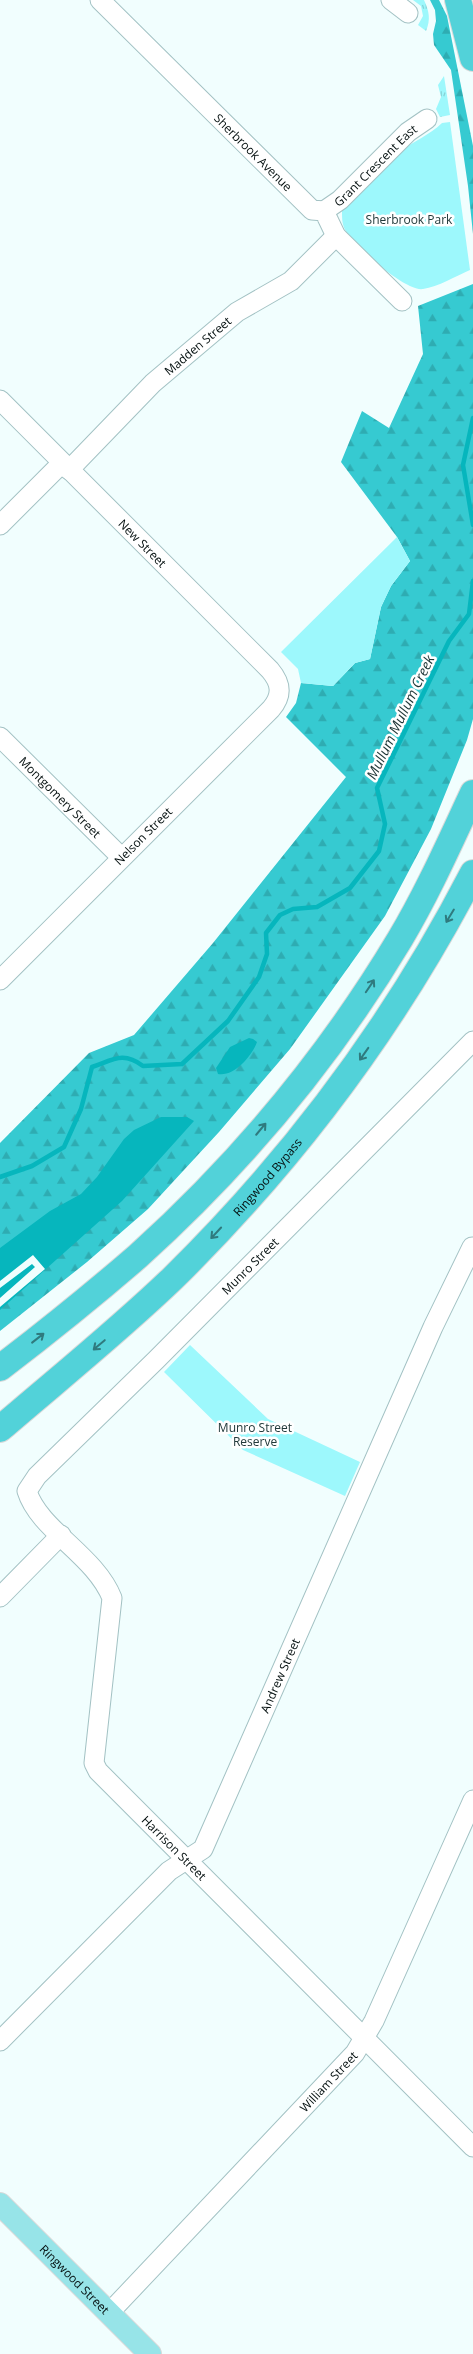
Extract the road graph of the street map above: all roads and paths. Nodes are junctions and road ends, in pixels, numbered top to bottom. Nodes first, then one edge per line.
1 (100, 0) edge
2 (391, 0) edge
3 (458, 0) edge
4 (408, 13) dead end
5 (473, 58) edge
6 (427, 120) dead end
7 (324, 211) junction
8 (336, 236) junction
9 (402, 301) dead end
10 (0, 400) edge
11 (66, 467) junction
12 (0, 525) edge
13 (280, 689) joint
14 (0, 737) edge
15 (473, 776) edge
16 (473, 793) edge
17 (452, 836) junction
18 (121, 858) junction
19 (473, 873) edge
20 (0, 980) edge
21 (473, 1041) edge
22 (472, 1248) dead end
23 (0, 1368) edge
24 (0, 1429) edge
25 (27, 1491) joint
26 (60, 1535) junction
27 (0, 1597) edge
28 (473, 1800) edge
29 (186, 1861) junction
30 (364, 2038) junction
31 (0, 2041) edge
32 (473, 2147) edge
33 (0, 2204) edge
34 (109, 2313) junction
35 (150, 2354) edge

1 - 7 street, Sherbrook Avenue
2 - 4 street
3 - 5 highway
6 - 7 street, Grant Crescent East
7 - 8 street
8 - 9 street
8 - 11 street, Madden Street
10 - 11 street, New Street
11 - 12 street, Madden Street
11 - 13 street, New Street
13 - 18 street, Nelson Street
14 - 18 street, Montgomery Street
15 - 17 highway
16 - 17 highway
23 -> 17 highway
18 - 20 street, Nelson Street
19 -> 24 highway, Ringwood Bypass
21 - 25 street, Munro Street
22 - 29 street, Andrew Street
25 - 26 street, Harrison Street
26 - 27 street
26 - 29 street, Harrison Street
28 - 30 street, William Street
29 - 30 street, Harrison Street
29 - 31 street, Andrew Street
30 - 32 street, Harrison Street
30 - 34 street, William Street
33 - 34 main road, Ringwood Street
34 - 35 main road, Ringwood Street

